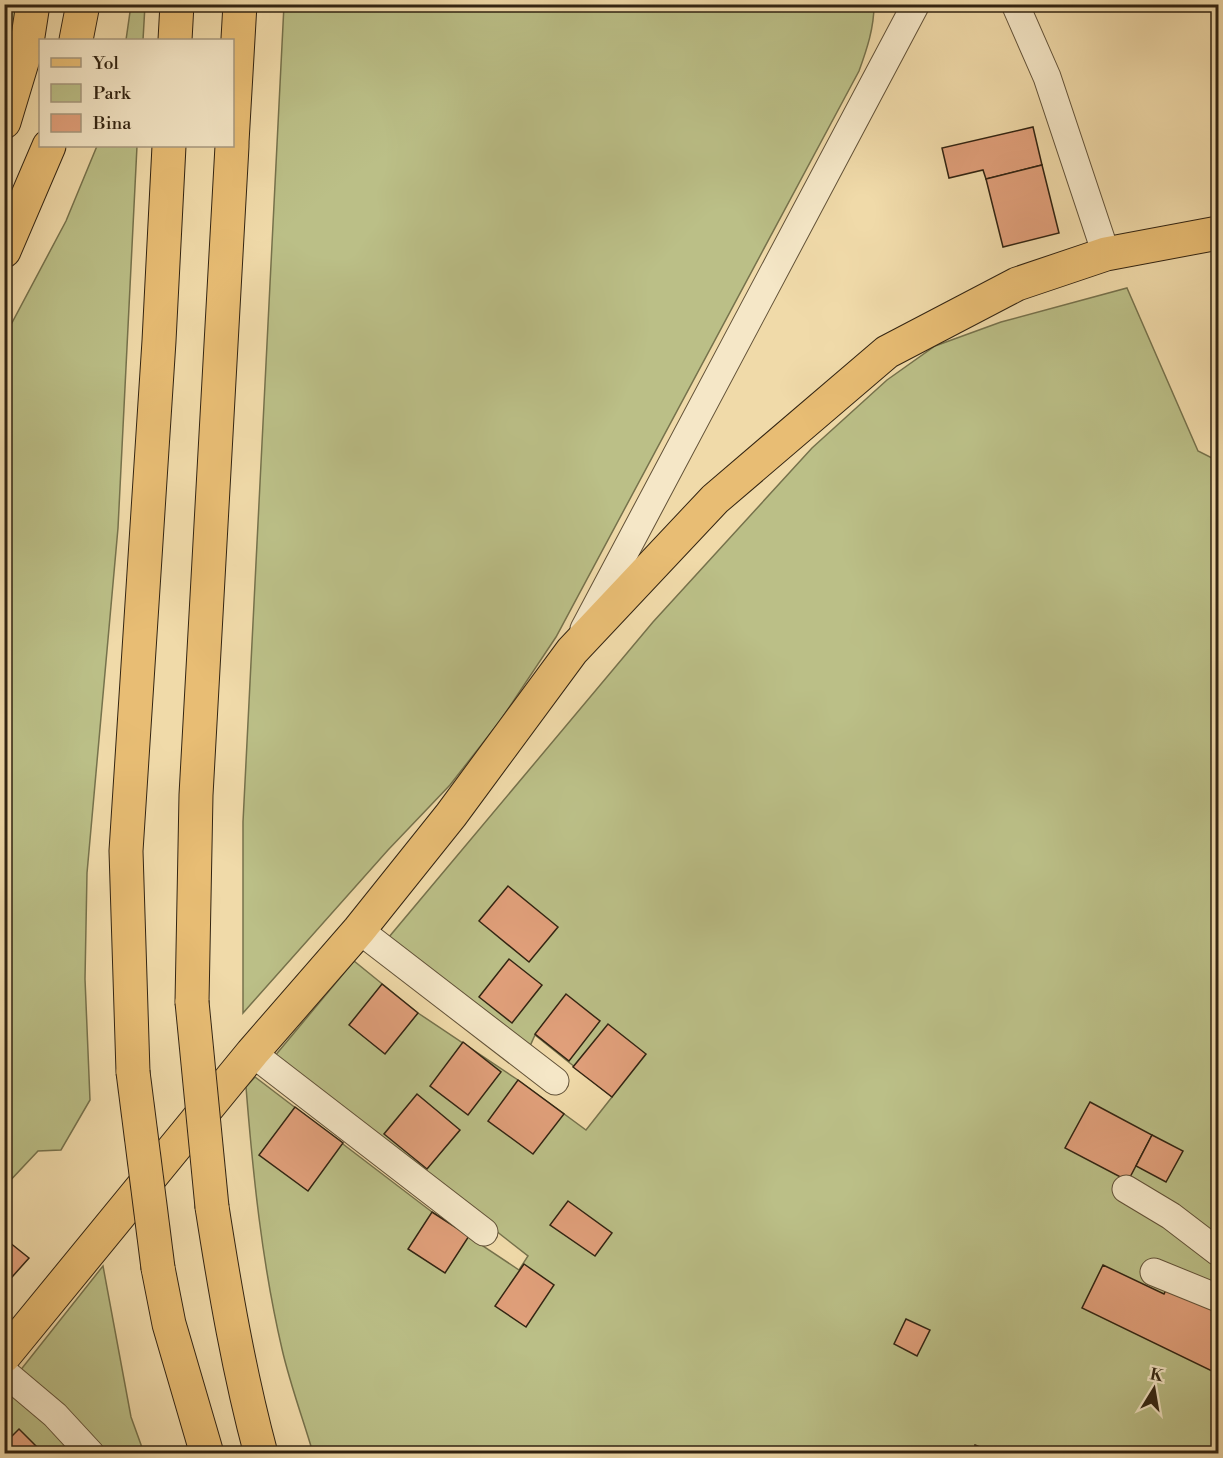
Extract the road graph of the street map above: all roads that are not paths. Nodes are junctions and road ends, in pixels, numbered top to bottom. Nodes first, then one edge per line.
1 (33, 4) edge
2 (82, 4) edge
3 (177, 4) edge
4 (240, 4) edge
5 (1015, 4) edge
6 (913, 6) edge
7 (76, 39) edge
8 (175, 39) edge
9 (234, 109) edge
10 (4, 122) edge
11 (49, 147) edge
12 (169, 147) edge
13 (232, 147) edge
14 (1218, 233) edge
15 (4, 250) edge
16 (1106, 254) junction
17 (572, 651) junction
18 (359, 930) junction
19 (252, 1053) junction
20 (555, 1082) dead end
21 (1126, 1189) dead end
22 (484, 1232) dead end
23 (1218, 1252) edge
24 (1154, 1272) dead end
25 (1218, 1298) edge
26 (4, 1356) edge
27 (4, 1372) edge
28 (91, 1454) edge
29 (207, 1454) edge
30 (261, 1454) edge

1 - 10 main road
2 - 7 main road
3 - 8 main road
4 - 9 main road
5 - 16 street
6 - 17 street
11 - 15 main road
12 - 29 main road, bridge
13 - 30 main road, bridge
14 - 16 main road
16 - 17 main road
17 - 18 main road
18 - 19 main road
18 - 20 street
19 - 22 street
19 - 26 main road
21 - 23 street
24 - 25 street
27 - 28 street

